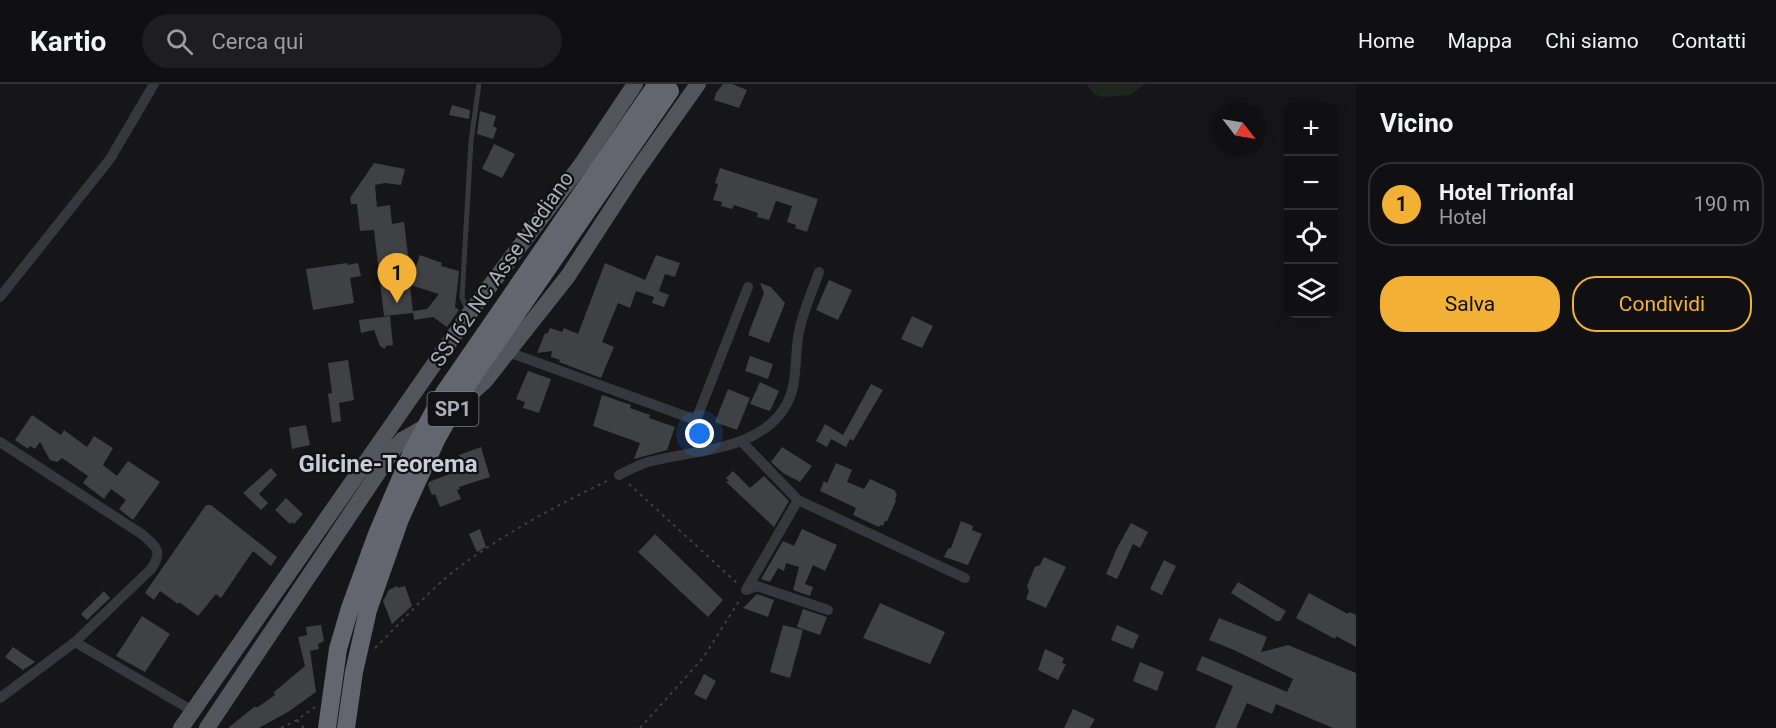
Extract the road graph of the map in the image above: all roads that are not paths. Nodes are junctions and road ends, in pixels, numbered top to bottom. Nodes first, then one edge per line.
1 (154, 84) edge
2 (478, 84) edge
3 (635, 84) edge
4 (698, 84) edge
5 (664, 87) edge
6 (819, 272) dead end
7 (748, 287) dead end
8 (0, 297) edge
9 (469, 314) junction
10 (508, 352) junction
11 (741, 441) junction
12 (0, 442) edge
13 (619, 475) road end
14 (798, 500) junction
15 (965, 578) dead end
16 (828, 610) dead end
17 (75, 642) junction
18 (0, 698) edge
19 (193, 711) junction
20 (181, 728) edge
21 (207, 728) edge
22 (327, 728) edge
23 (346, 728) edge

1 - 8 street
2 - 9 lane
3 - 9 main road, SP1
4 - 10 main road, SP1
5 - 22 highway, SS162 NC Asse Mediano, bridge
5 - 23 highway, SS162 NC Asse Mediano, bridge
6 - 11 street
7 - 10 street
9 - 19 main road, SP1
10 - 21 main road, SP1
11 - 13 street
11 - 14 street
12 - 17 street
14 - 15 street
14 - 16 street
17 - 18 street
17 - 19 street
19 - 20 main road, SP1

